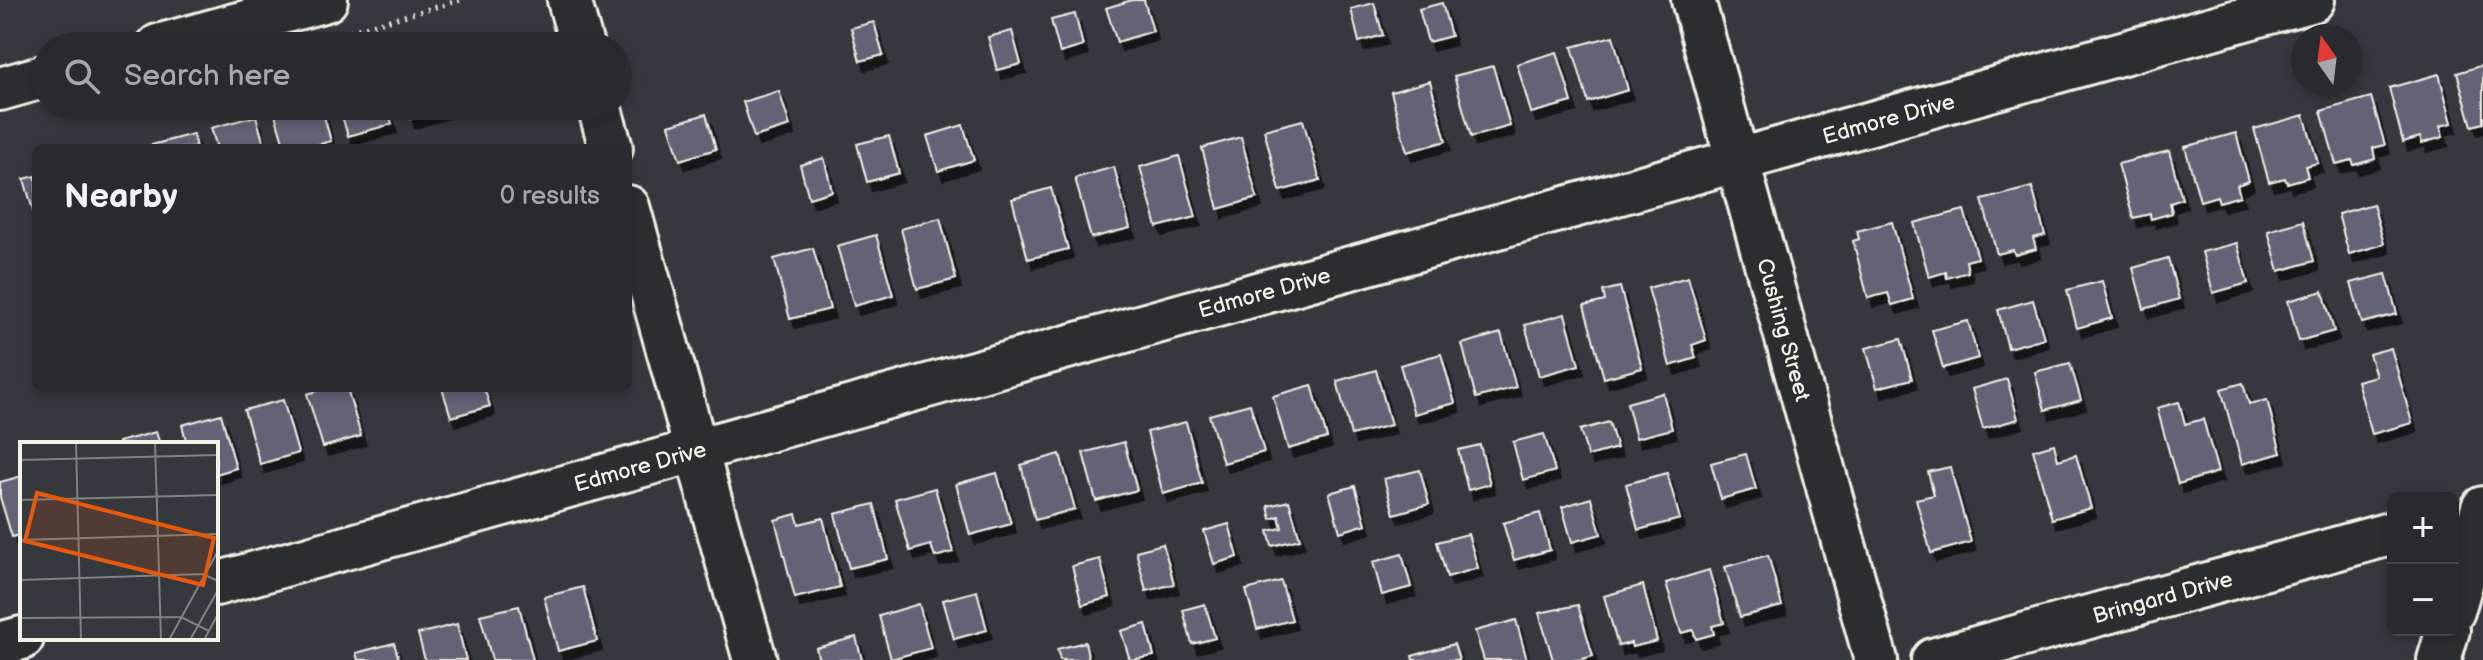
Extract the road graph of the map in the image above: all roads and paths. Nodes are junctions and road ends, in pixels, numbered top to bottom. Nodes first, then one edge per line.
1 (461, 0) edge
2 (569, 0) edge
3 (1693, 0) edge
4 (2313, 0) edge
5 (333, 17) edge
6 (242, 32) edge
7 (578, 32) edge
8 (32, 80) edge
9 (0, 89) edge
10 (603, 120) edge
11 (610, 144) edge
12 (1737, 161) junction
13 (632, 221) edge
14 (697, 450) junction
15 (2475, 513) edge
16 (2387, 535) edge
17 (218, 583) edge
18 (2459, 584) edge
19 (2446, 636) edge
20 (20, 639) edge
21 (0, 644) edge
22 (755, 660) edge
23 (1876, 660) edge
24 (1933, 660) edge
25 (2439, 660) edge

1 - 5 path
2 - 7 street
3 - 12 street, Cushing Street
4 - 12 street, Edmore Drive
5 - 6 street
8 - 9 street
10 - 11 street
12 - 14 street, Edmore Drive
12 - 23 street, Cushing Street
13 - 14 street
14 - 17 street, Edmore Drive
14 - 22 street
15 - 18 street
16 - 24 street, Bringard Drive
19 - 25 street
20 - 21 street

